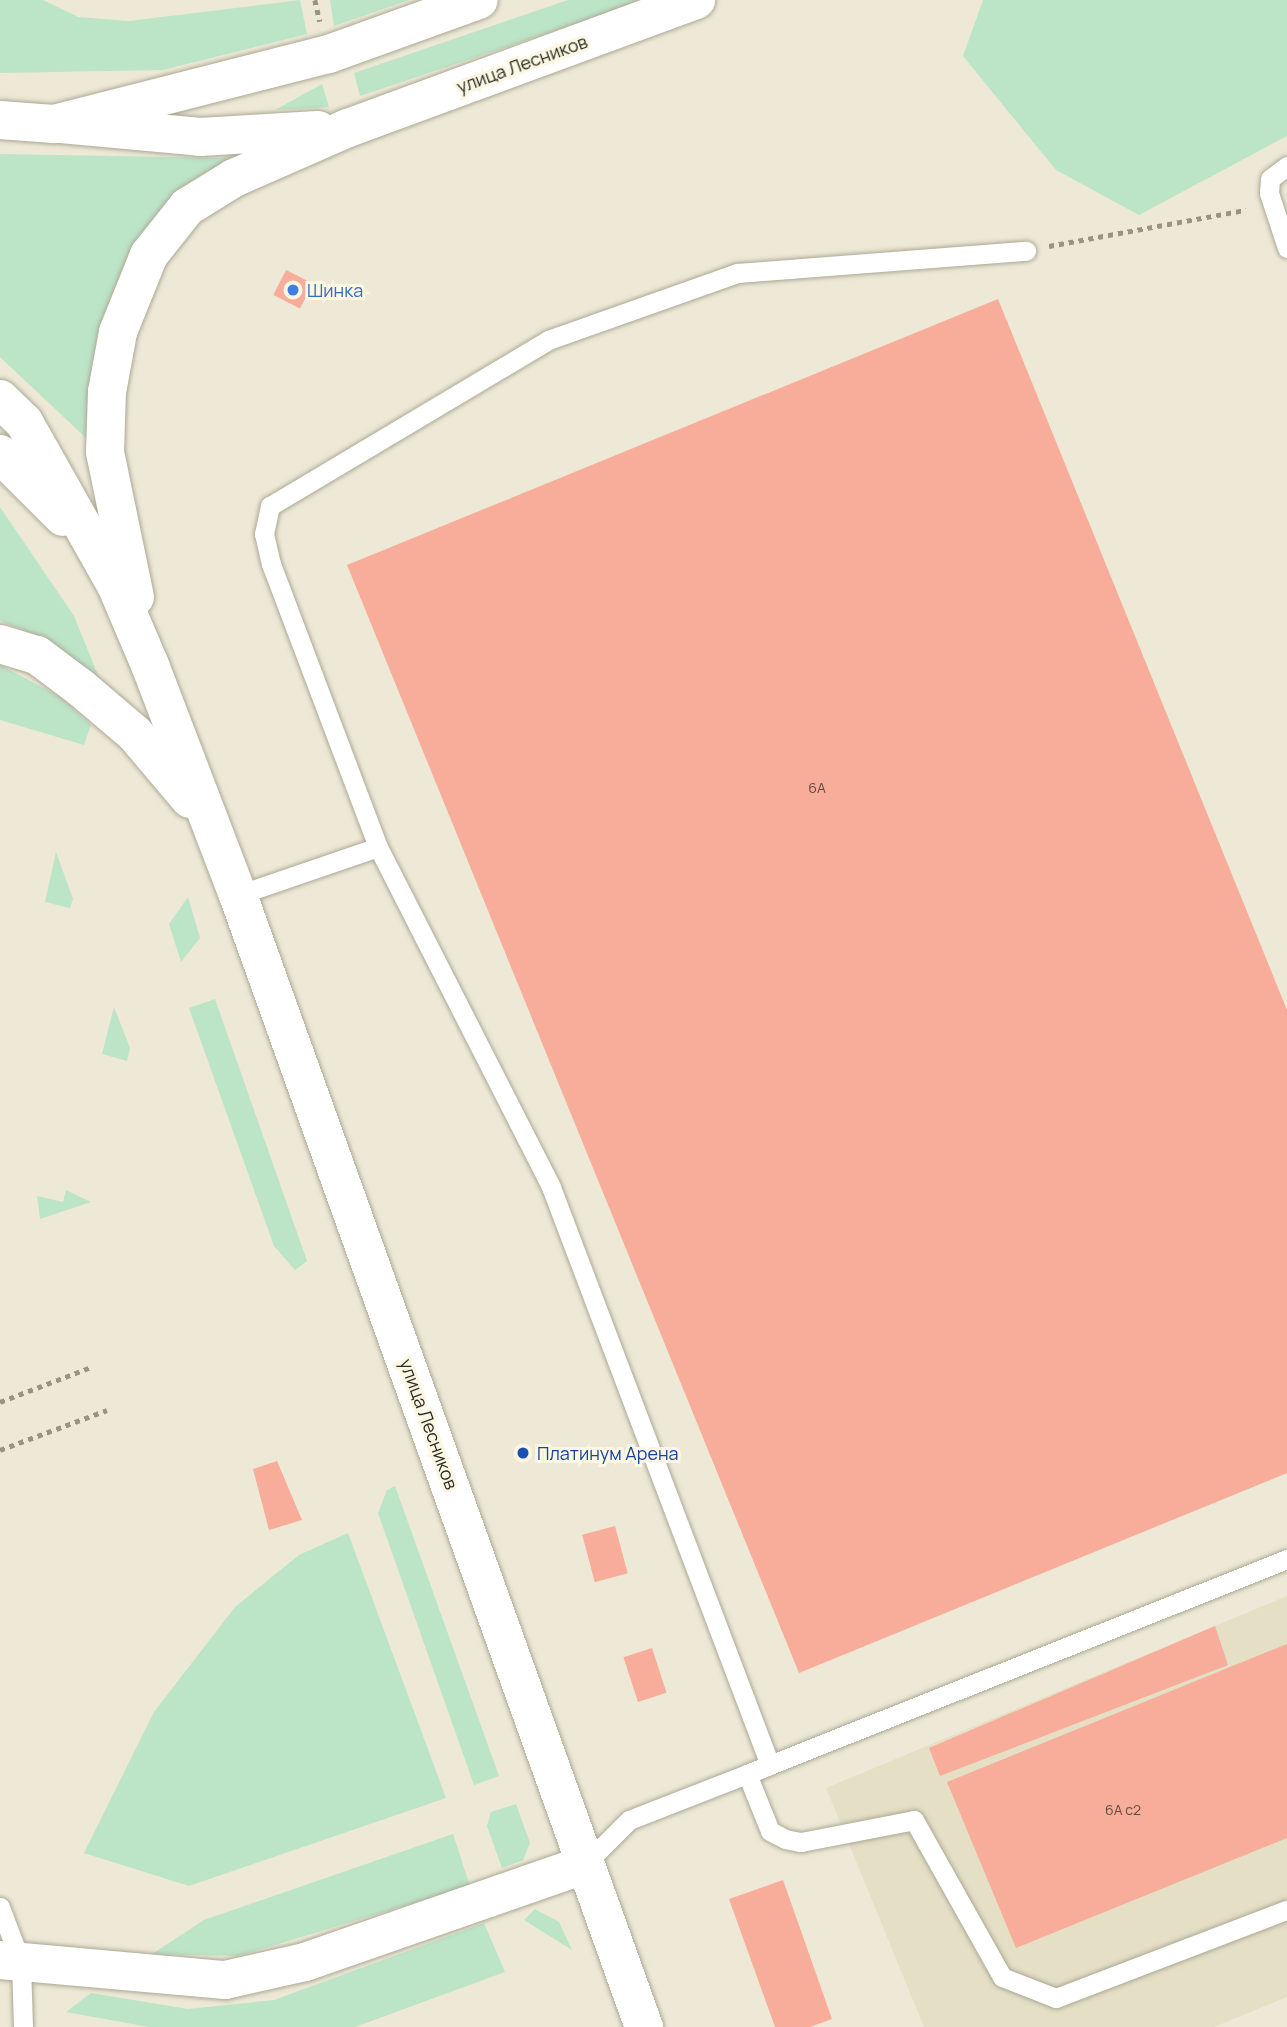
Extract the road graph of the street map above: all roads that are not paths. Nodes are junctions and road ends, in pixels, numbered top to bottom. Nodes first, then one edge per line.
1 (479, 0) edge
2 (696, 0) edge
3 (0, 120) edge
4 (54, 124) junction
5 (348, 128) junction
6 (1287, 166) edge
7 (1287, 248) edge
8 (1026, 251) road end
9 (0, 399) edge
10 (0, 454) edge
11 (88, 538) junction
12 (0, 644) edge
13 (149, 665) junction
14 (211, 823) junction
15 (379, 847) junction
16 (238, 895) junction
17 (1287, 1559) edge
18 (770, 1765) junction
19 (747, 1774) junction
20 (584, 1865) junction
21 (0, 1906) edge
22 (1287, 1910) edge
23 (11, 1961) edge
24 (23, 2027) edge
25 (644, 2027) edge

1 - 4 street
2 - 5 street, улица Лесников
3 - 4 street
4 - 5 street
5 - 13 street
6 - 7 lane
8 - 15 lane
9 - 11 street
10 - 11 street
11 - 13 street
12 - 14 street
13 - 14 street, улица Лесников
14 - 16 street, улица Лесников
15 - 16 lane
15 - 18 lane
16 - 20 street, улица Лесников
17 - 18 lane
18 - 19 lane
19 - 20 lane
19 - 22 lane
20 - 23 street
20 - 25 street, улица Лесников
21 - 23 lane
23 - 24 lane

